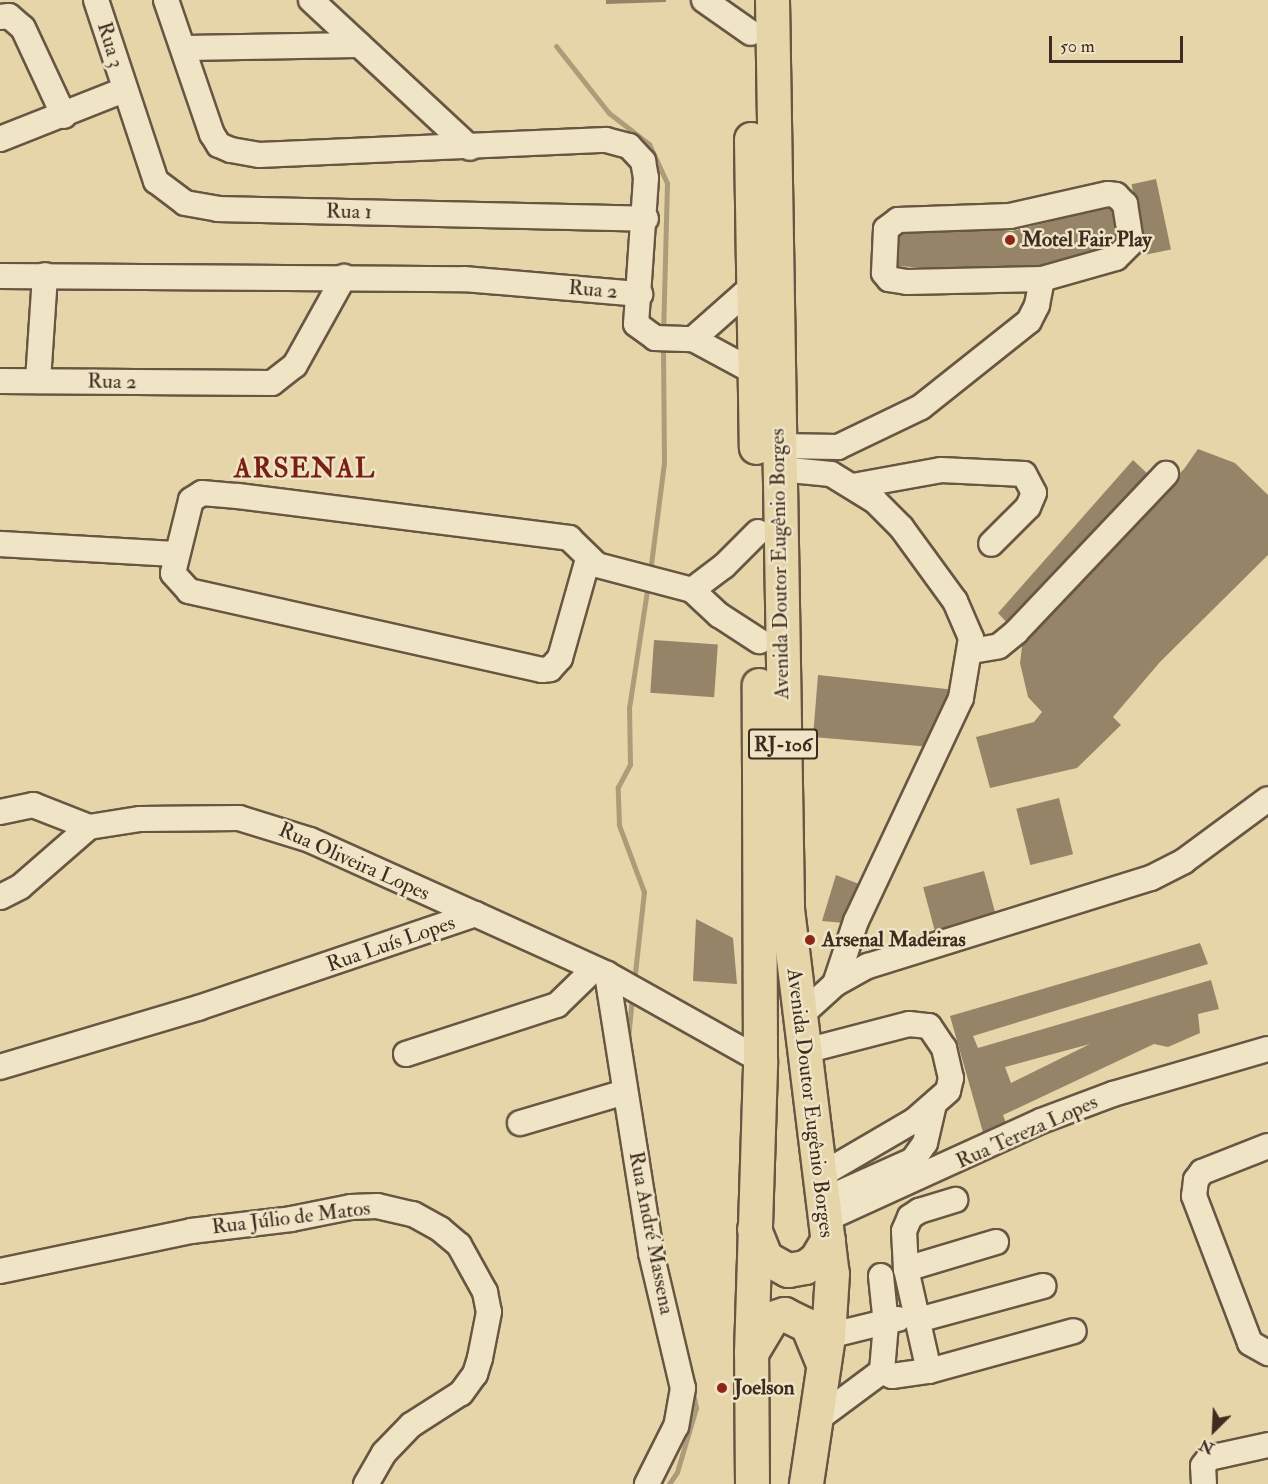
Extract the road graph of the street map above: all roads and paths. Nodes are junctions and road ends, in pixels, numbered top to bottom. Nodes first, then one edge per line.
1 (96, 0) edge
2 (166, 0) edge
3 (311, 0) edge
4 (704, 0) edge
5 (750, 0) edge
6 (772, 0) edge
7 (0, 17) edge
8 (751, 33) junction
9 (358, 45) junction
10 (184, 48) junction
11 (124, 90) junction
12 (64, 116) junction
13 (0, 139) edge
14 (470, 148) junction
15 (646, 219) junction
16 (45, 275) junction
17 (0, 276) edge
18 (344, 277) junction
19 (1042, 279) junction
20 (753, 286) junction
21 (640, 294) junction
22 (673, 338) junction
23 (754, 372) junction
24 (0, 381) edge
25 (38, 381) junction
26 (779, 457) junction
27 (1166, 474) dead end
28 (853, 486) junction
29 (758, 532) junction
30 (0, 544) edge
31 (991, 544) dead end
32 (176, 554) junction
33 (588, 559) junction
34 (692, 590) junction
35 (759, 641) junction
36 (972, 651) junction
37 (1268, 799) edge
38 (0, 812) edge
39 (88, 827) junction
40 (0, 897) edge
41 (475, 914) junction
42 (609, 976) junction
43 (835, 984) junction
44 (800, 1016) junction
45 (1268, 1049) edge
46 (805, 1051) junction
47 (406, 1054) dead end
48 (760, 1060) junction
49 (0, 1067) edge
50 (626, 1092) junction
51 (933, 1107) junction
52 (520, 1123) dead end
53 (1268, 1146) edge
54 (955, 1200) dead end
55 (825, 1208) junction
56 (754, 1227) junction
57 (996, 1242) dead end
58 (906, 1269) junction
59 (0, 1271) edge
60 (881, 1276) dead end
61 (1043, 1286) dead end
62 (917, 1316) junction
63 (885, 1324) junction
64 (1074, 1331) dead end
65 (826, 1350) junction
66 (751, 1353) junction
67 (1268, 1353) edge
68 (882, 1371) junction
69 (929, 1371) junction
70 (815, 1421) junction
71 (1268, 1445) edge
72 (366, 1484) edge
73 (646, 1484) edge
74 (752, 1484) edge
75 (806, 1484) edge
76 (1204, 1484) edge

1 - 11 street, Rua 3
2 - 10 street
3 - 9 street
4 - 8 street
5 - 8 highway, Avenida Doutor Eugênio Borges / RJ-106
6 - 26 highway, Avenida Doutor Eugênio Borges / RJ-106
7 - 12 street
8 - 20 highway, Avenida Doutor Eugênio Borges / RJ-106
9 - 10 street
9 - 14 street
10 - 14 street, Rua 2
11 - 12 street
11 - 15 street, Rua 1
12 - 13 street
14 - 15 street, Rua 2
15 - 21 street, Rua 2
16 - 17 street
16 - 18 street
16 - 25 street
18 - 21 street, Rua 2
18 - 25 street, Rua 2
19 - 19 street
19 - 26 street
20 - 22 street
20 - 23 highway, Avenida Doutor Eugênio Borges / RJ-106
21 - 22 street
22 - 23 street
23 - 29 highway, Avenida Doutor Eugênio Borges / RJ-106
24 - 25 street
26 - 28 street
26 - 44 highway, Avenida Doutor Eugênio Borges / RJ-106
27 - 36 street
28 - 31 street
28 - 36 street
29 - 34 street
29 - 35 highway, Avenida Doutor Eugênio Borges / RJ-106
30 - 32 street
32 - 33 street
32 - 33 street
33 - 34 street
34 - 35 street
35 - 48 highway, Avenida Doutor Eugênio Borges / RJ-106
36 - 43 street
37 - 43 street
38 - 39 street, Rua Oliveira Lopes
39 - 40 street
39 - 41 street, Rua Oliveira Lopes
41 - 42 street, Rua Luís Lopes
41 - 49 street, Rua Luís Lopes
42 - 47 street
42 - 48 street, Rua Luís Lopes
42 - 50 street, Rua André Massena
43 - 44 street
44 - 46 highway, Avenida Doutor Eugênio Borges / RJ-106
45 - 55 street, Rua Tereza Lopes
46 - 51 street
46 - 55 highway, Avenida Doutor Eugênio Borges / RJ-106
48 - 56 highway, Avenida Doutor Eugênio Borges / RJ-106
50 - 52 street
50 - 73 street, Rua André Massena
51 - 55 street
51 - 55 street
53 - 67 street
54 - 58 street
55 - 56 highway
55 - 65 highway, Avenida Doutor Eugênio Borges / RJ-106
56 - 66 highway, Avenida Doutor Eugênio Borges / RJ-106
57 - 58 street
58 - 62 street
59 - 72 street, Rua Júlio de Matos
60 - 63 street
61 - 62 street
62 - 63 street
62 - 69 street
63 - 65 street
63 - 68 street
64 - 69 street
65 - 66 highway
65 - 70 highway, Avenida Doutor Eugênio Borges / RJ-106
66 - 74 highway, Avenida Doutor Eugênio Borges / RJ-106
68 - 69 street
68 - 70 street
70 - 75 highway, Avenida Doutor Eugênio Borges / RJ-106
71 - 76 street

